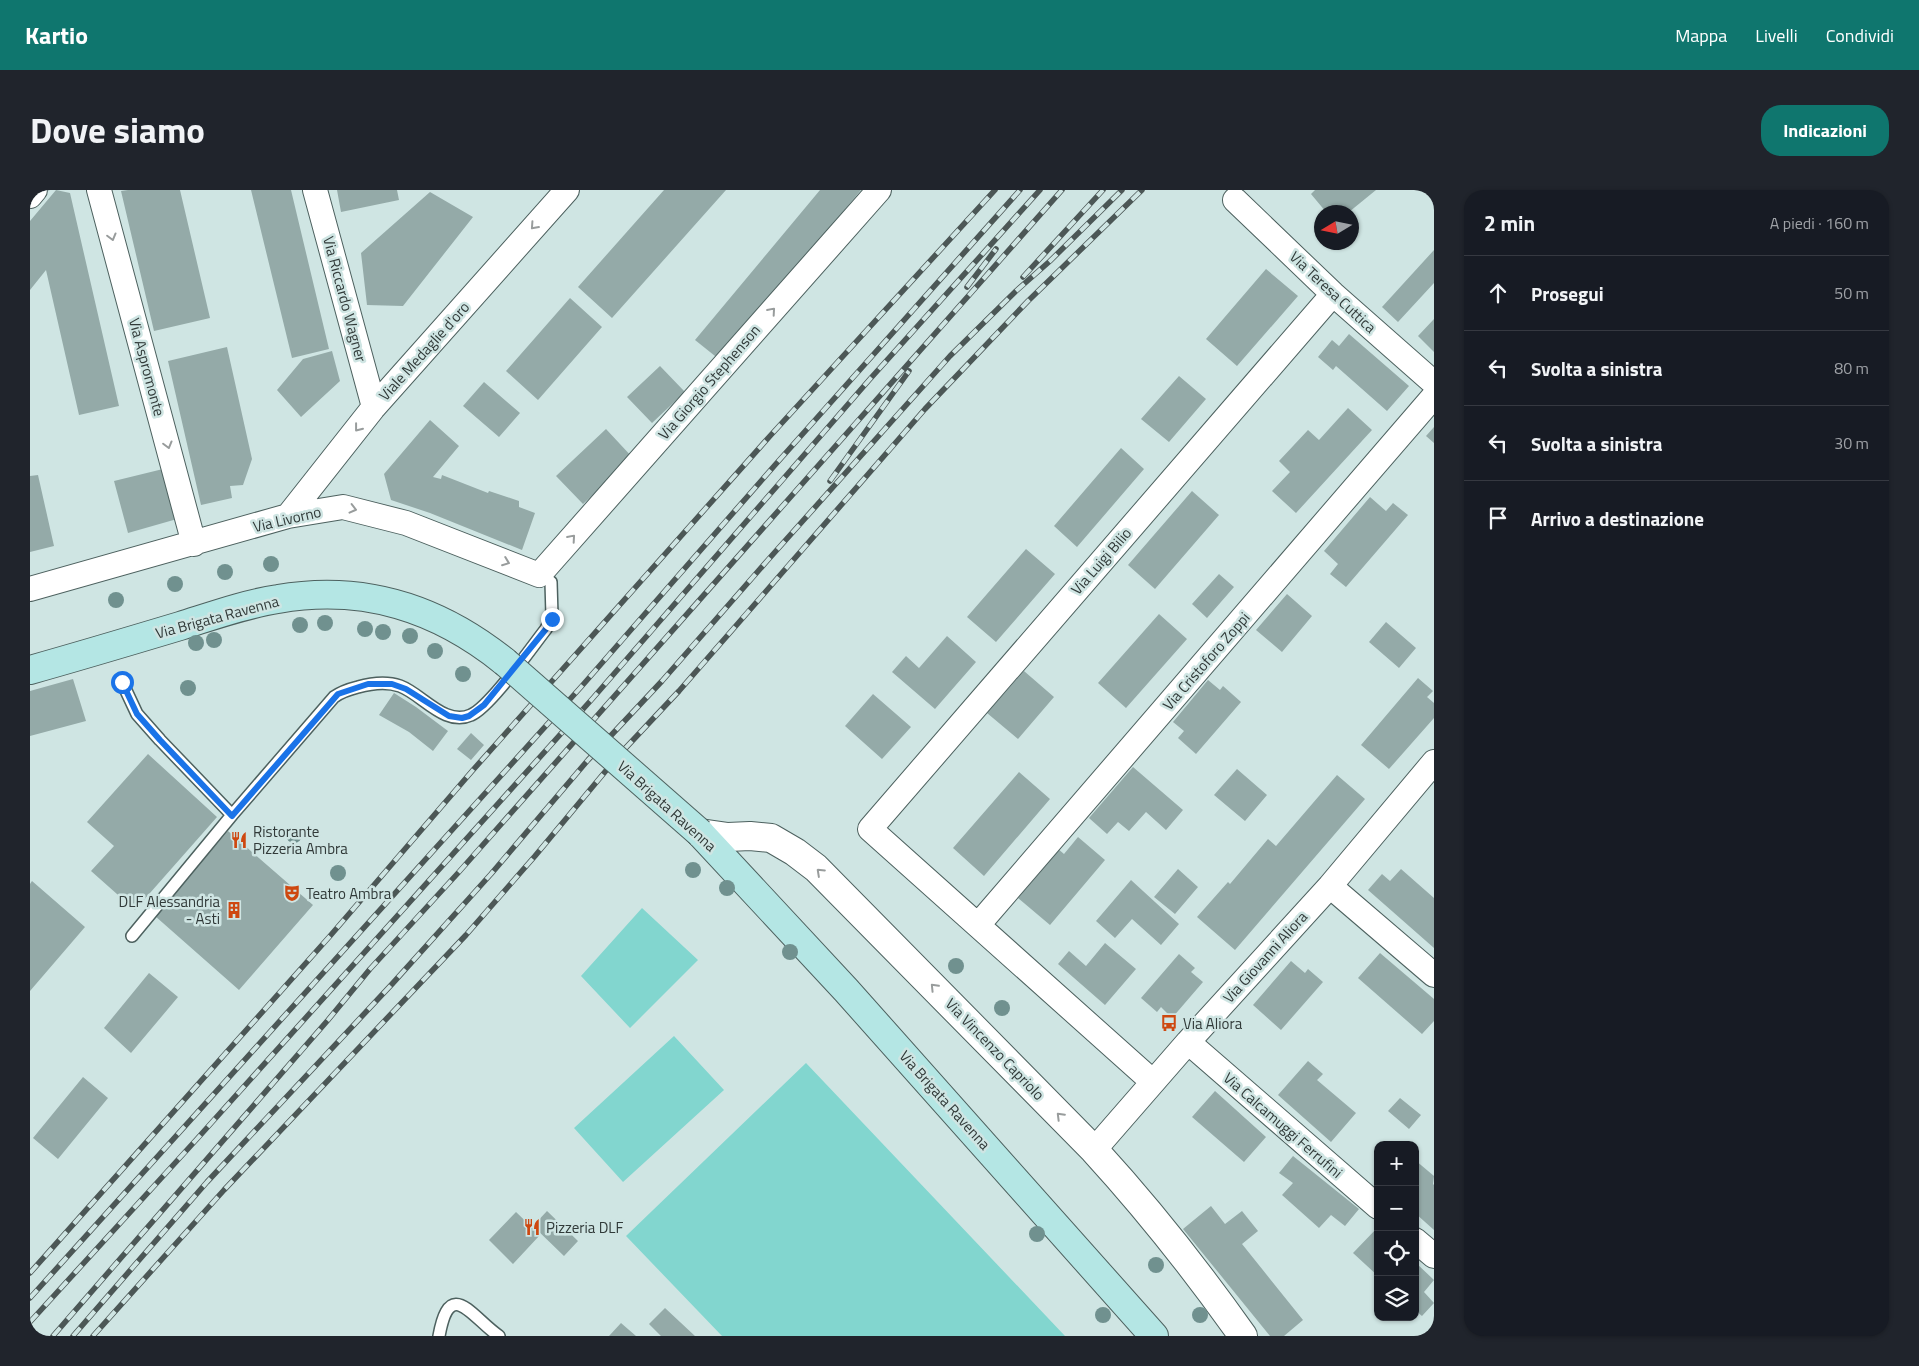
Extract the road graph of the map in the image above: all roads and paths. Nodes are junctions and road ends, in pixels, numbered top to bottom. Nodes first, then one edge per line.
1 (35, 190) edge
2 (99, 190) edge
3 (315, 190) edge
4 (566, 190) edge
5 (879, 190) edge
6 (30, 196) edge
7 (1235, 200) dead end
8 (1333, 294) junction
9 (1434, 383) edge
10 (1434, 396) edge
11 (374, 407) junction
12 (288, 516) junction
13 (194, 544) junction
14 (539, 575) junction
15 (30, 589) edge
16 (30, 670) edge
17 (122, 682) dead end
18 (1434, 762) edge
19 (232, 816) junction
20 (700, 833) junction
21 (1330, 886) junction
22 (978, 925) junction
23 (132, 936) dead end
24 (1434, 975) edge
25 (1188, 1042) junction
26 (1153, 1082) junction
27 (1094, 1150) junction
28 (1374, 1204) edge
29 (1419, 1243) edge
30 (1434, 1256) edge
31 (439, 1336) edge
32 (499, 1336) edge
33 (1154, 1336) edge
34 (1243, 1336) edge

1 - 6 street
2 -> 13 street, Via Aspromonte
3 - 11 street, Via Riccardo Wagner
4 -> 11 street, Viale Medaglie d'oro
14 -> 5 street, Via Giorgio Stephenson
7 - 8 street, Via Teresa Cuttica
8 - 9 street, Via Teresa Cuttica
8 - 22 street, Via Luigi Bilio
10 - 22 street, Via Cristoforo Zoppi
11 -> 12 street, Viale Medaglie d'oro
12 - 13 street, Via Livorno
12 -> 14 street, Via Livorno
13 - 15 street, Via Livorno
14 - 19 lane
16 - 20 main road, Via Brigata Ravenna, bridge
17 - 19 lane
18 - 21 street, Via Giovanni Aliora
19 - 23 lane
27 -> 20 street, Via Vincenzo Capriolo
20 - 33 main road, Via Brigata Ravenna
21 - 24 street
21 - 25 street, Via Giovanni Aliora
22 - 26 street
25 - 26 street, Via Giovanni Aliora
25 - 28 street, Via Calcamuggi Ferrufini
26 - 27 street, Via Giovanni Aliora
27 - 34 street, Via Vincenzo Capriolo
29 - 30 street
31 - 32 lane

